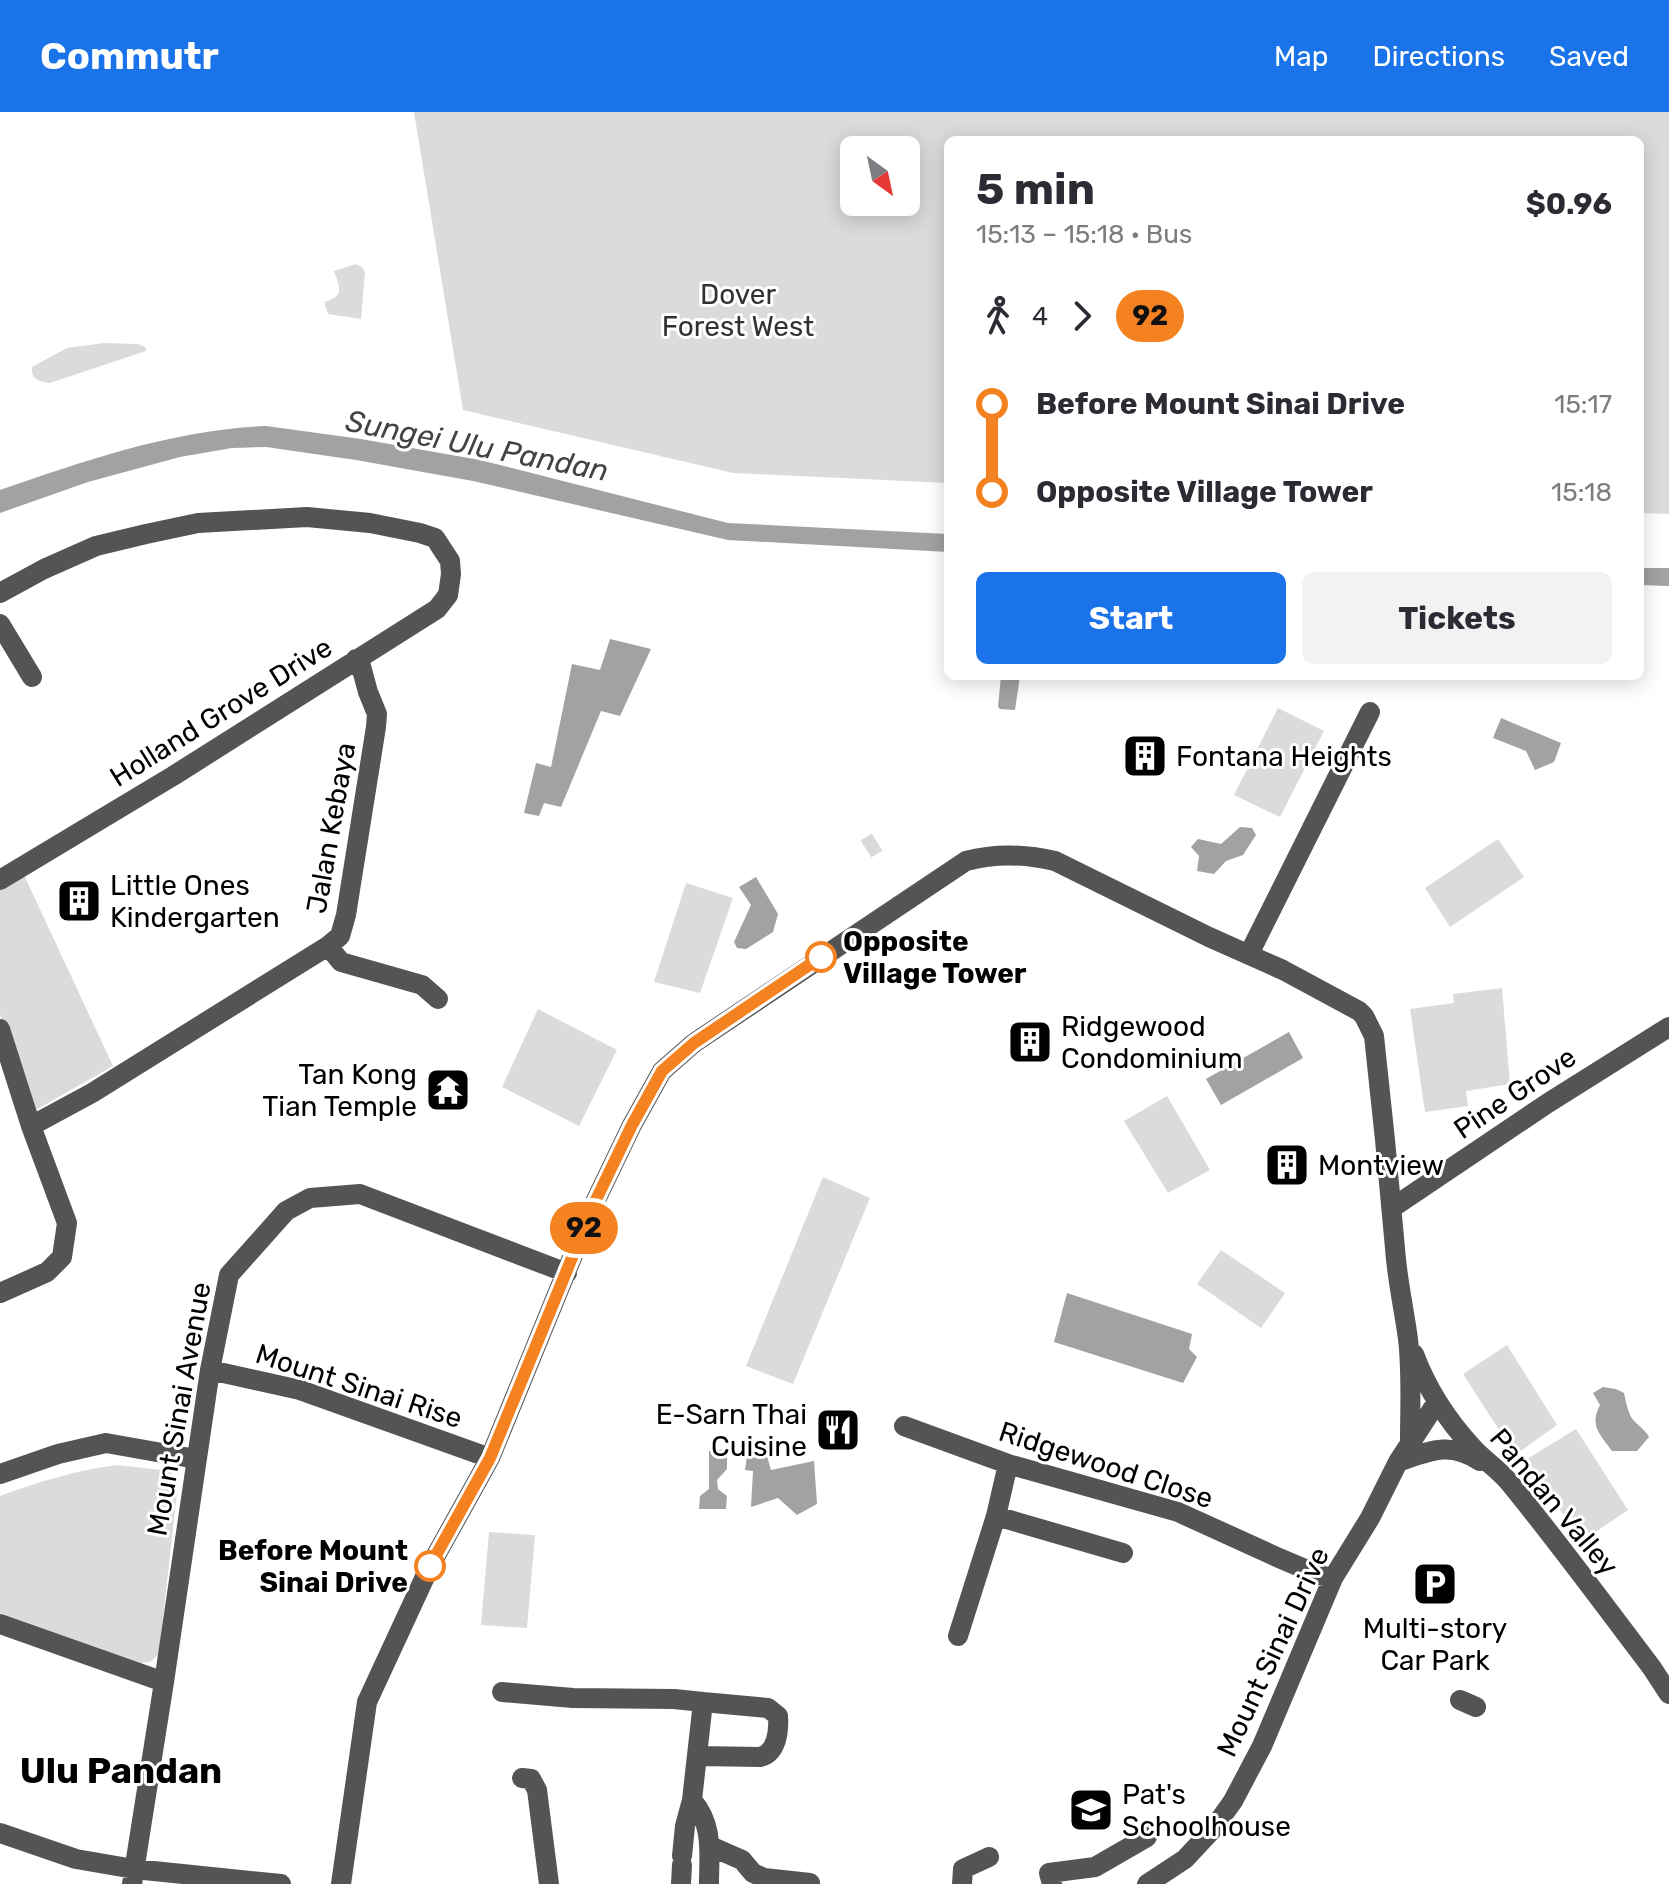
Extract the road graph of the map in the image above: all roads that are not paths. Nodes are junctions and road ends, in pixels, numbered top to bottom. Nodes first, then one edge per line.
1 (0, 593) edge
2 (0, 624) edge
3 (356, 659) junction
4 (32, 677) dead end
5 (1370, 712) dead end
6 (0, 880) edge
7 (328, 946) junction
8 (1249, 954) junction
9 (438, 999) dead end
10 (1669, 1027) edge
11 (0, 1029) edge
12 (31, 1126) junction
13 (1392, 1208) junction
14 (567, 1273) junction
15 (0, 1293) edge
16 (1408, 1340) junction
17 (210, 1370) junction
18 (1437, 1402) junction
19 (904, 1426) dead end
20 (1410, 1442) junction
21 (490, 1458) junction
22 (196, 1459) junction
23 (1398, 1462) junction
24 (1008, 1464) junction
25 (0, 1474) edge
26 (1506, 1478) junction
27 (996, 1516) junction
28 (1123, 1553) dead end
29 (1333, 1578) junction
30 (0, 1624) edge
31 (958, 1636) dead end
32 (1661, 1664) edge
33 (164, 1682) junction
34 (502, 1692) dead end
35 (1669, 1694) edge
36 (703, 1702) junction
37 (698, 1756) junction
38 (522, 1778) dead end
39 (692, 1800) junction
40 (0, 1833) edge
41 (1147, 1837) dead end
42 (710, 1846) junction
43 (989, 1857) dead end
44 (682, 1868) edge
45 (133, 1876) edge
46 (810, 1883) edge
47 (281, 1884) edge
48 (341, 1884) edge
49 (549, 1884) edge
50 (709, 1884) edge
51 (962, 1884) edge
52 (1052, 1884) edge
53 (1147, 1884) edge

1 - 3 street, Holland Grove Drive
2 - 4 street
3 - 6 street, Holland Grove Drive
3 - 7 street, Jalan Kebaya
5 - 8 street
7 - 9 street
7 - 12 street, Jalan Kebaya
8 - 13 street, Mount Sinai Rise
8 - 14 street, Mount Sinai Rise
10 - 13 street, Pine Grove
11 - 12 street
12 - 15 street
13 - 16 street, Mount Sinai Rise
14 - 17 street, Mount Sinai Avenue
14 - 21 street, Mount Sinai Rise
16 - 18 street, Pandan Valley
16 - 20 street
17 - 21 street, Mount Sinai Rise
17 - 22 street, Mount Sinai Avenue
18 - 20 street, Mount Sinai Drive
18 - 26 street, Pandan Valley
19 - 24 street, Ridgewood Close
20 - 23 street, Mount Sinai Drive
21 - 48 street, Mount Sinai Rise
22 - 25 street
22 - 33 street, Mount Sinai Avenue
23 - 26 street
23 - 29 street, Mount Sinai Drive
24 - 27 street
24 - 29 street, Ridgewood Close
26 - 32 street, Pandan Valley
27 - 28 street
27 - 31 street
29 - 53 street, Mount Sinai Drive
30 - 33 street
32 - 35 street, Pandan Valley
33 - 45 street, Mount Sinai Avenue
34 - 36 street
36 - 37 street
36 - 37 street
37 - 39 street
38 - 49 street
39 - 42 street
39 - 44 street
40 - 45 street
41 - 52 street
42 - 46 street
42 - 50 street
43 - 51 street
45 - 47 street

